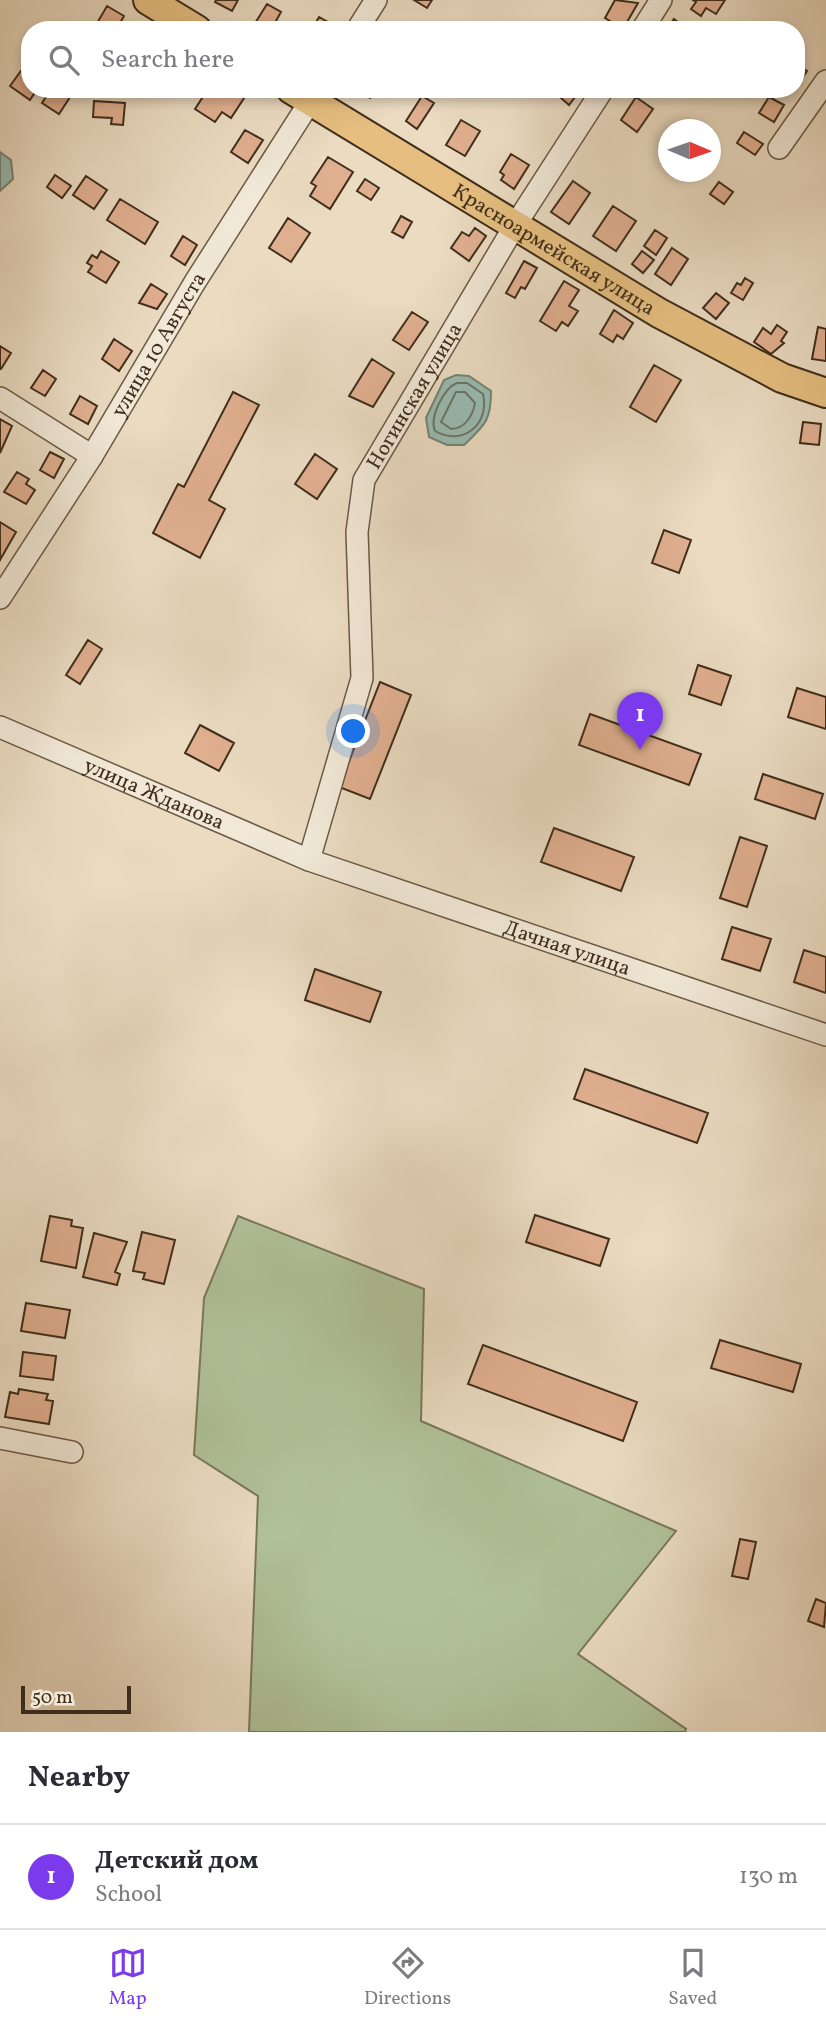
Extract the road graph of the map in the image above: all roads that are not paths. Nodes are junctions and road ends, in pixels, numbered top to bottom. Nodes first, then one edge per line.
1 (148, 0) edge
2 (376, 0) edge
3 (661, 0) edge
4 (185, 15) edge
5 (363, 21) edge
6 (648, 21) edge
7 (826, 81) edge
8 (303, 98) edge
9 (314, 98) edge
10 (597, 98) edge
11 (779, 148) dead end
12 (514, 227) junction
13 (826, 393) edge
14 (0, 398) edge
15 (92, 456) junction
16 (1, 594) edge
17 (0, 727) edge
18 (309, 860) junction
19 (826, 1035) edge
20 (0, 1438) edge
21 (72, 1451) dead end

1 - 4 main road
2 - 5 street
3 - 6 street
7 - 11 street
8 - 15 street, улица 10 Августа
9 - 12 main road, Красноармейская улица
10 - 12 street, Ногинская улица
12 - 13 main road, Красноармейская улица
12 - 18 street, Ногинская улица
14 - 15 street
15 - 16 street, улица 10 Августа
17 - 18 street, улица Жданова
18 - 19 street, Дачная улица
20 - 21 street

